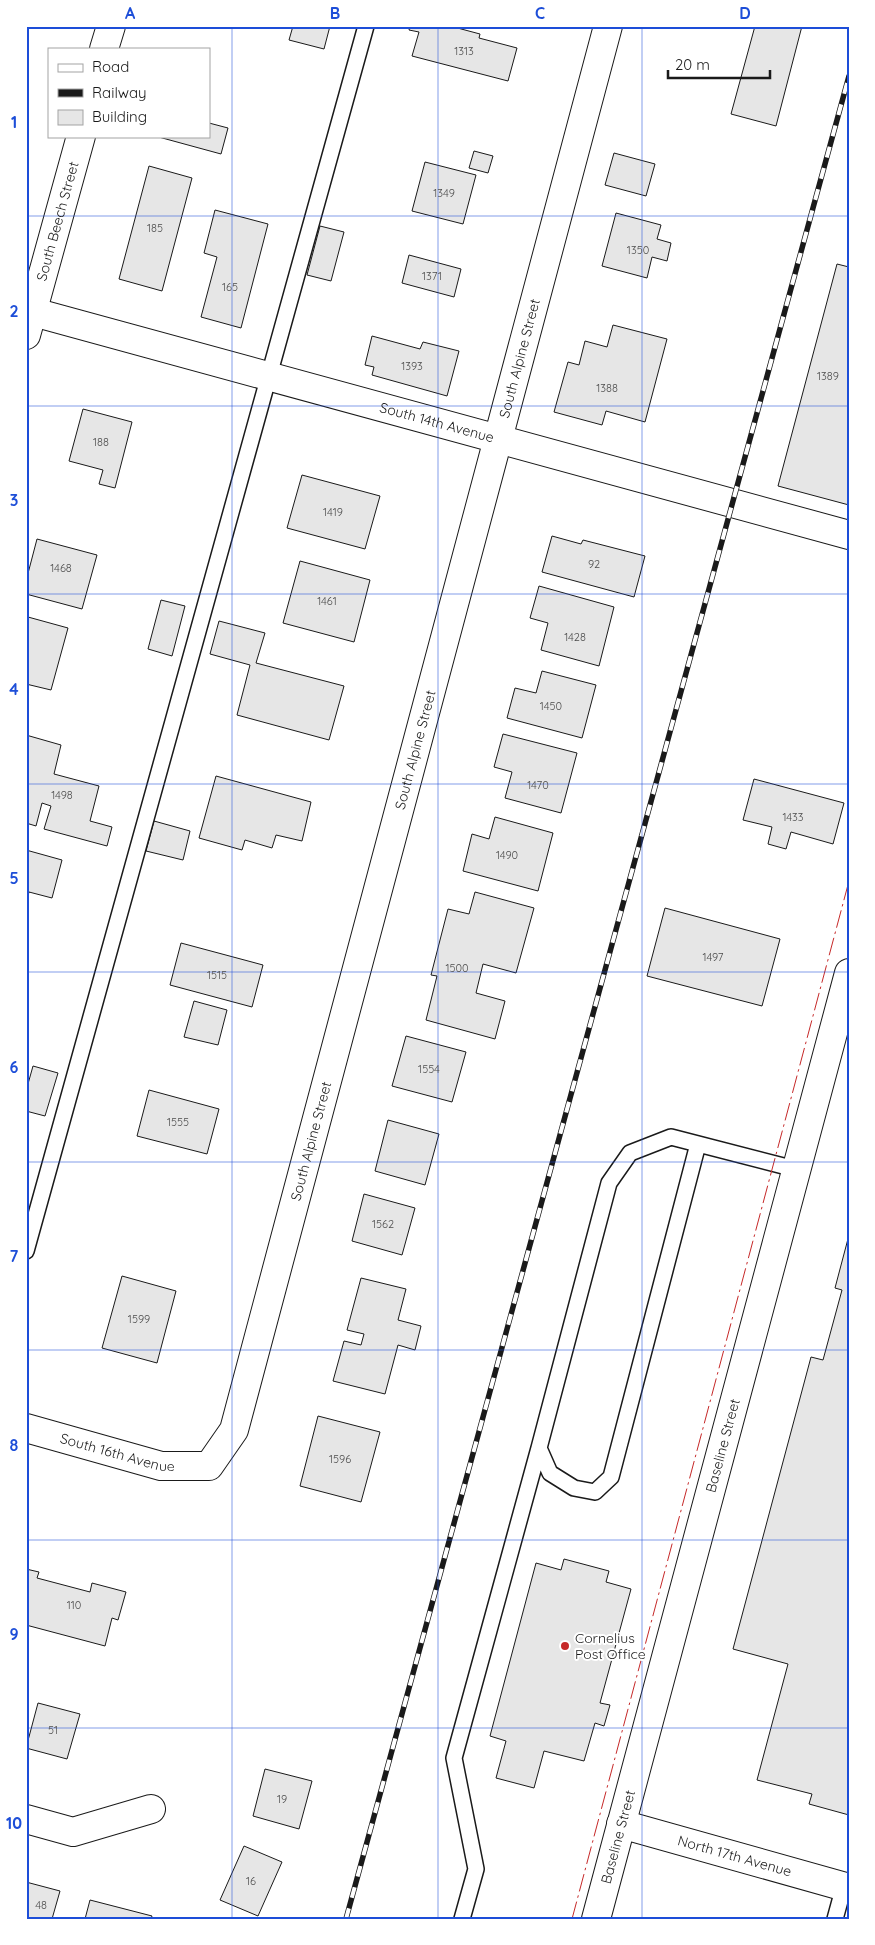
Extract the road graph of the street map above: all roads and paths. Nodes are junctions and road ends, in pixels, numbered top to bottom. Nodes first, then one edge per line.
1 (111, 26) edge
2 (366, 26) edge
3 (608, 26) edge
4 (104, 48) edge
5 (79, 138) edge
6 (28, 319) edge
7 (268, 376) junction
8 (498, 438) junction
9 (849, 534) edge
10 (849, 973) edge
11 (698, 1144) junction
12 (795, 1169) junction
13 (26, 1252) edge
14 (26, 1428) edge
15 (539, 1448) junction
16 (209, 1466) joint
17 (152, 1809) dead end
18 (26, 1819) edge
19 (620, 1824) junction
20 (847, 1887) edge
21 (462, 1919) edge
22 (596, 1919) edge
23 (835, 1919) edge

1 - 4 main road
2 - 7 lane
3 - 8 main road, South Alpine Street
5 - 6 main road, South Beech Street
6 - 7 main road, South 14th Avenue
7 - 8 main road, South 14th Avenue
7 - 13 lane
8 - 9 main road, South 14th Avenue
8 - 16 main road, South Alpine Street
10 - 12 main road, Baseline Street
11 - 12 lane
11 - 15 lane
11 - 15 lane
12 - 19 main road, Baseline Street
14 - 16 main road, South 16th Avenue
15 - 21 lane
17 - 18 main road
19 - 20 main road, North 17th Avenue
19 - 22 main road, Baseline Street
20 - 23 lane

